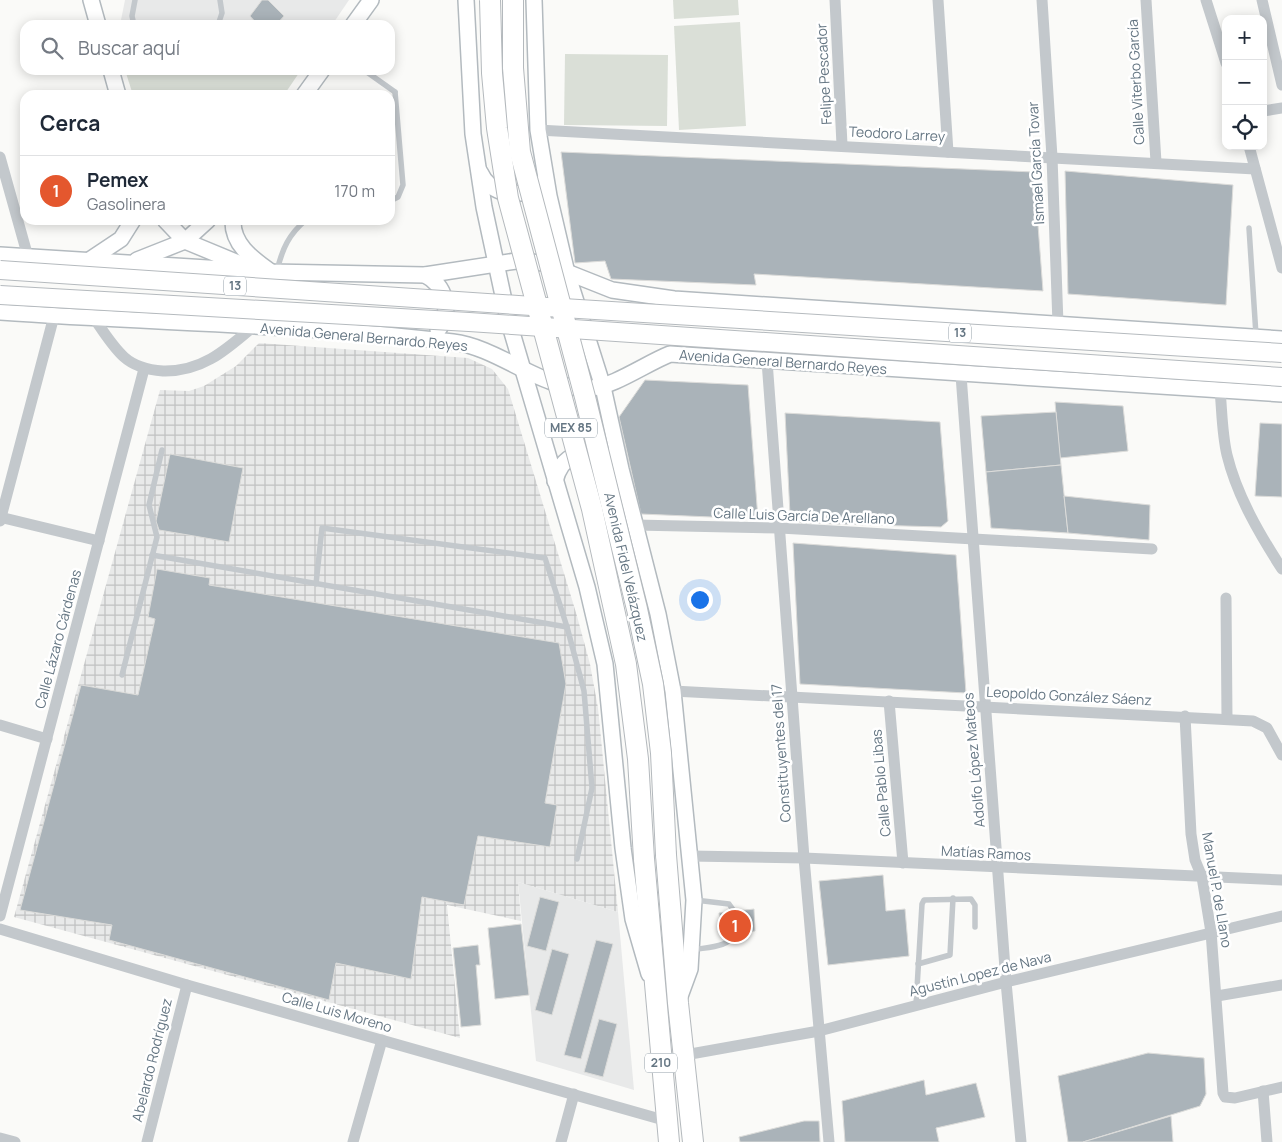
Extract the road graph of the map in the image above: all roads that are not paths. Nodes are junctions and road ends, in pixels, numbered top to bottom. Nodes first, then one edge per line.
1 (91, 0) edge
2 (135, 0) edge
3 (220, 0) edge
4 (371, 0) edge
5 (466, 0) edge
6 (490, 0) edge
7 (512, 0) edge
8 (534, 0) edge
9 (835, 0) edge
10 (938, 0) edge
11 (1042, 0) edge
12 (1146, 0) edge
13 (1206, 0) edge
14 (1262, 0) edge
15 (97, 20) edge
16 (133, 20) edge
17 (220, 20) edge
18 (357, 20) edge
19 (1225, 60) edge
20 (112, 75) edge
21 (318, 75) edge
22 (371, 75) edge
23 (1282, 85) edge
24 (117, 90) edge
25 (308, 90) edge
26 (392, 90) edge
27 (395, 92) edge
28 (1282, 108) edge
29 (1267, 110) edge
30 (538, 130) junction
31 (842, 146) junction
32 (1250, 150) edge
33 (948, 152) junction
34 (0, 157) edge
35 (1052, 157) junction
36 (1156, 162) junction
37 (479, 168) junction
38 (1255, 169) junction
39 (546, 175) junction
40 (395, 198) edge
41 (130, 225) edge
42 (170, 225) edge
43 (203, 225) edge
44 (234, 225) edge
45 (300, 225) edge
46 (1249, 228) dead end
47 (185, 241) junction
48 (0, 255) edge
49 (28, 257) junction
50 (88, 261) junction
51 (129, 263) junction
52 (496, 264) junction
53 (1282, 268) edge
54 (0, 270) edge
55 (269, 272) junction
56 (567, 273) junction
57 (425, 275) junction
58 (0, 295) edge
59 (674, 299) junction
60 (0, 312) edge
61 (54, 316) junction
62 (94, 318) junction
63 (1058, 324) junction
64 (254, 326) junction
65 (1256, 337) junction
66 (1282, 339) edge
67 (423, 340) junction
68 (1282, 353) edge
69 (670, 354) junction
70 (766, 361) junction
71 (144, 369) junction
72 (523, 369) junction
73 (961, 374) junction
74 (1282, 377) edge
75 (603, 387) junction
76 (1220, 390) junction
77 (1282, 394) edge
78 (162, 450) dead end
79 (621, 469) junction
80 (556, 481) junction
81 (0, 518) edge
82 (635, 525) junction
83 (780, 528) junction
84 (972, 539) junction
85 (99, 541) junction
86 (1152, 549) dead end
87 (152, 555) junction
88 (1282, 570) edge
89 (316, 584) junction
90 (1226, 598) dead end
91 (567, 627) junction
92 (122, 676) dead end
93 (674, 692) junction
94 (792, 696) junction
95 (889, 701) junction
96 (985, 707) junction
97 (1184, 716) junction
98 (1227, 719) junction
99 (0, 725) edge
100 (47, 739) junction
101 (1282, 755) edge
102 (666, 855) joint
103 (689, 856) junction
104 (804, 858) junction
105 (577, 859) dead end
106 (644, 859) joint
107 (903, 863) junction
108 (998, 869) junction
109 (1202, 877) junction
110 (1282, 880) edge
111 (952, 898) junction
112 (694, 900) junction
113 (734, 911) dead end
114 (0, 916) edge
115 (1282, 916) edge
116 (974, 927) dead end
117 (0, 929) edge
118 (1211, 932) junction
119 (735, 933) dead end
120 (692, 950) junction
121 (918, 964) junction
122 (1006, 982) junction
123 (653, 984) junction
124 (187, 985) junction
125 (1282, 985) edge
126 (1217, 996) junction
127 (678, 1003) junction
128 (916, 1005) junction
129 (819, 1031) junction
130 (382, 1040) junction
131 (685, 1055) junction
132 (1282, 1087) edge
133 (1263, 1091) junction
134 (574, 1094) junction
135 (667, 1121) junction
136 (0, 1138) edge
137 (15, 1142) edge
138 (147, 1142) edge
139 (352, 1142) edge
140 (561, 1142) edge
141 (669, 1142) edge
142 (693, 1142) edge
143 (829, 1142) edge
144 (1021, 1142) edge
145 (1266, 1142) edge

1 - 15 street
2 - 16 lane
3 - 17 lane
4 - 18 street
5 - 37 street
6 - 106 highway, Avenida Fidel Velázquez / MEX 85, bridge
7 - 102 highway, Avenida Fidel Velázquez / MEX 85, bridge
8 - 30 street
9 - 31 street, Felipe Pescador
10 - 33 street
11 - 35 street, Ismael García Tovar
12 - 36 street, Calle Viterbo García
13 - 19 street
14 - 23 street
20 - 24 street
21 - 25 street
22 - 26 lane
27 - 40 lane
28 - 29 street
30 - 31 street, Teodoro Larrey
30 - 39 street
31 - 33 street, Teodoro Larrey
32 - 38 street
33 - 35 street, Teodoro Larrey
34 - 49 street
35 - 36 street, Teodoro Larrey
35 - 63 street, Ismael García Tovar
36 - 38 street, Teodoro Larrey
37 - 39 street
37 - 52 street
38 - 53 street
39 - 56 street
41 - 50 street
42 - 47 street
43 - 47 street
44 - 55 street
45 - 55 lane
46 - 65 lane
47 - 51 street
47 - 55 street
48 - 49 street
49 - 50 street
50 - 51 street
51 - 55 street
52 - 56 street
52 - 57 street
52 - 72 street
54 - 68 main road, 13, bridge
55 - 57 street
56 - 59 street
56 - 75 street
57 - 67 street
58 - 74 main road, Avenida General Bernardo Reyes / 13, bridge
59 - 63 street
59 - 69 street
60 - 61 street, Avenida General Bernardo Reyes
61 - 62 street, Avenida General Bernardo Reyes
61 - 81 street
62 - 64 street, Avenida General Bernardo Reyes
62 - 71 street
63 - 65 street
64 - 67 street, Avenida General Bernardo Reyes
64 - 71 street
65 - 66 street
67 - 72 street, Avenida General Bernardo Reyes
69 - 70 street, Avenida General Bernardo Reyes
69 - 75 street, Avenida General Bernardo Reyes
70 - 73 street, Avenida General Bernardo Reyes
70 - 83 street, Constituyentes del 17
71 - 85 street, Calle Lázaro Cárdenas
72 - 75 street, Avenida General Bernardo Reyes
72 - 80 street
73 - 76 street, Avenida General Bernardo Reyes
73 - 84 street, Adolfo López Mateos
75 - 79 street
76 - 77 street, Avenida General Bernardo Reyes
76 - 88 street
78 - 87 lane
79 - 80 street
79 - 82 street
80 - 123 street
81 - 85 street
82 - 83 street, Calle Luis García De Arellano
82 - 93 street
83 - 84 street, Calle Luis García De Arellano
83 - 94 street, Constituyentes del 17
84 - 86 street, Calle Luis García De Arellano
84 - 96 street, Adolfo López Mateos
85 - 100 street, Calle Lázaro Cárdenas
87 - 89 lane
87 - 92 lane
89 - 91 lane
89 - 91 lane
90 - 98 street
91 - 105 lane
93 - 94 street, Leopoldo González Sáenz
93 - 103 street
94 - 95 street, Leopoldo González Sáenz
94 - 104 street, Constituyentes del 17
95 - 96 street, Leopoldo González Sáenz
95 - 107 street, Calle Pablo Libas
96 - 97 street, Leopoldo González Sáenz
96 - 108 street, Adolfo López Mateos
97 - 98 street, Leopoldo González Sáenz
97 - 109 street, Manuel P. de Llano
98 - 101 street, Leopoldo González Sáenz
99 - 100 street
100 - 114 street, Calle Lázaro Cárdenas
102 - 127 highway, Avenida Fidel Velázquez / 210
103 - 104 street, Matías Ramos
103 - 112 street
104 - 107 street, Matías Ramos
104 - 129 street, Constituyentes del 17
106 - 123 highway, Avenida Fidel Velázquez / 210
107 - 108 street, Matías Ramos
108 - 109 street, Matías Ramos
108 - 122 street, Adolfo López Mateos
109 - 110 street, Matías Ramos
109 - 118 street, Manuel P. de Llano
111 - 116 lane
111 - 121 lane
111 - 121 lane
112 - 113 lane
112 - 120 street
115 - 118 street, Agustín Lopez de Nava
117 - 124 street, Calle Luis Moreno
118 - 122 street, Agustín Lopez de Nava
118 - 126 street, Manuel P. de Llano
119 - 120 lane
120 - 127 street
121 - 128 lane
122 - 128 street, Agustín Lopez de Nava
122 - 144 street, Adolfo López Mateos
123 - 135 highway, Avenida Fidel Velázquez / 210
124 - 130 street, Calle Luis Moreno
124 - 138 street, Abelardo Rodríguez
125 - 126 street
126 - 133 street, Manuel P. de Llano
127 - 131 highway, Avenida Fidel Velázquez / 210
128 - 129 street, Agustín Lopez de Nava
129 - 131 street, Agustín Lopez de Nava
129 - 143 street, Constituyentes del 17
130 - 134 street, Calle Luis Moreno
130 - 139 street
131 - 142 highway, Avenida Fidel Velázquez / 210
132 - 133 street
133 - 145 street
134 - 135 street, Calle Luis Moreno
134 - 140 street
135 - 141 highway, Avenida Fidel Velázquez / 210
136 - 137 street

